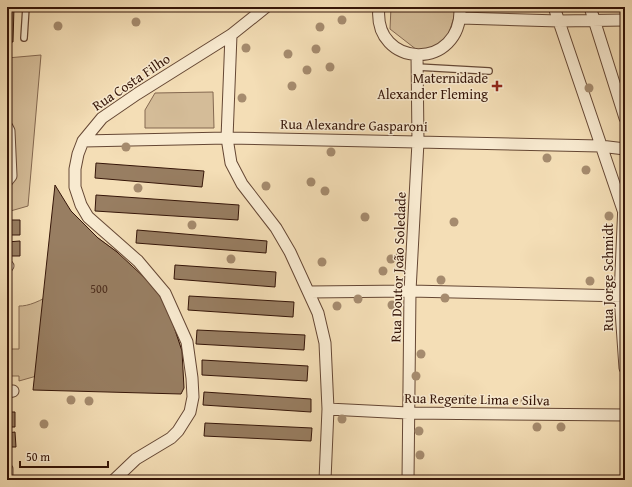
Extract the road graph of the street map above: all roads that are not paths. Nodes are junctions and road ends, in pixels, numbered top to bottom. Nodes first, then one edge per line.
1 (26, 7) edge
2 (266, 7) edge
3 (379, 7) edge
4 (554, 7) edge
5 (590, 7) edge
6 (460, 12) edge
7 (594, 19) junction
8 (625, 20) edge
9 (559, 21) junction
10 (231, 35) junction
11 (24, 38) dead end
12 (417, 55) junction
13 (417, 67) junction
14 (489, 71) dead end
15 (625, 118) edge
16 (7, 127) edge
17 (227, 138) junction
18 (83, 141) junction
19 (418, 142) junction
20 (600, 146) junction
21 (625, 149) edge
22 (7, 181) edge
23 (624, 205) edge
24 (410, 291) junction
25 (309, 292) junction
26 (623, 296) edge
27 (625, 368) edge
28 (328, 409) junction
29 (408, 414) junction
30 (625, 415) edge
31 (7, 469) edge
32 (7, 480) edge
33 (114, 480) edge
34 (325, 480) edge
35 (408, 480) edge

1 - 11 lane
2 - 10 street, Rua Costa Filho
3 - 12 street
4 - 9 street, Rua Jorge Schmidt
5 - 7 street
6 - 9 street
6 - 12 street
7 - 8 street
7 - 9 street
7 - 15 street
9 - 20 street, Rua Jorge Schmidt
10 - 17 street
10 - 18 street, Rua Costa Filho
12 - 13 street, Rua Doutor João Soledade
13 - 14 lane
13 - 19 street, Rua Doutor João Soledade
16 - 22 street
17 - 18 street, Rua Alexandre Gasparoni
17 - 19 street, Rua Alexandre Gasparoni
17 - 25 street
18 - 33 street, Rua Costa Filho
19 - 20 street, Rua Alexandre Gasparoni
19 - 24 street, Rua Doutor João Soledade
20 - 21 street, Rua Alexandre Gasparoni
20 - 23 street, Rua Jorge Schmidt
23 - 26 street, Rua Jorge Schmidt
24 - 25 street
24 - 26 street
24 - 29 street, Rua Doutor João Soledade
25 - 28 street
26 - 27 street, Rua Jorge Schmidt
28 - 29 street, Rua Regente Lima e Silva
28 - 34 street
29 - 30 street, Rua Regente Lima e Silva
29 - 35 street, Rua Doutor João Soledade
31 - 32 street

